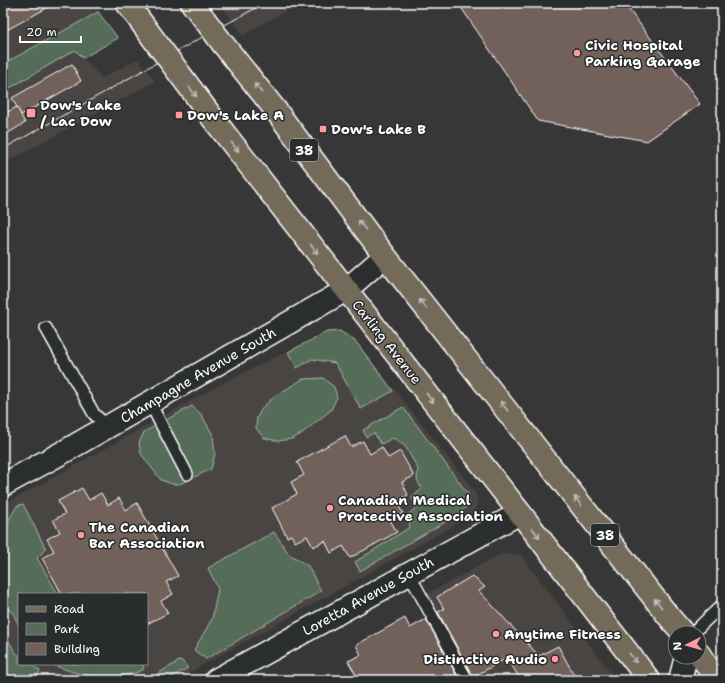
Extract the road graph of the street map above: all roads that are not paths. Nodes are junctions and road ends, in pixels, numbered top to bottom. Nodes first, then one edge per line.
1 (127, 3) edge
2 (192, 3) edge
3 (385, 256) junction
4 (346, 290) junction
5 (46, 328) dead end
6 (150, 402) junction
7 (108, 427) junction
8 (187, 474) dead end
9 (3, 485) edge
10 (520, 513) junction
11 (409, 574) junction
12 (722, 604) edge
13 (676, 625) edge
14 (700, 625) edge
15 (684, 665) edge
16 (707, 665) edge
17 (216, 680) edge
18 (467, 680) edge
19 (649, 680) edge
20 (680, 680) edge
21 (717, 680) edge

1 -> 4 main road, Carling Avenue, bridge
3 -> 2 main road, 38, bridge
3 - 4 street, Champagne Avenue South
13 -> 3 main road, 38
4 - 6 street, Champagne Avenue South
4 -> 10 main road, Carling Avenue
5 - 7 lane
6 - 7 street, Champagne Avenue South
6 - 8 lane
7 - 9 street, Champagne Avenue South
10 - 11 street, Loretta Avenue South
10 -> 19 main road, Carling Avenue
11 - 17 street, Loretta Avenue South
11 - 18 lane
12 - 14 lane
15 - 20 street
16 - 21 main road

